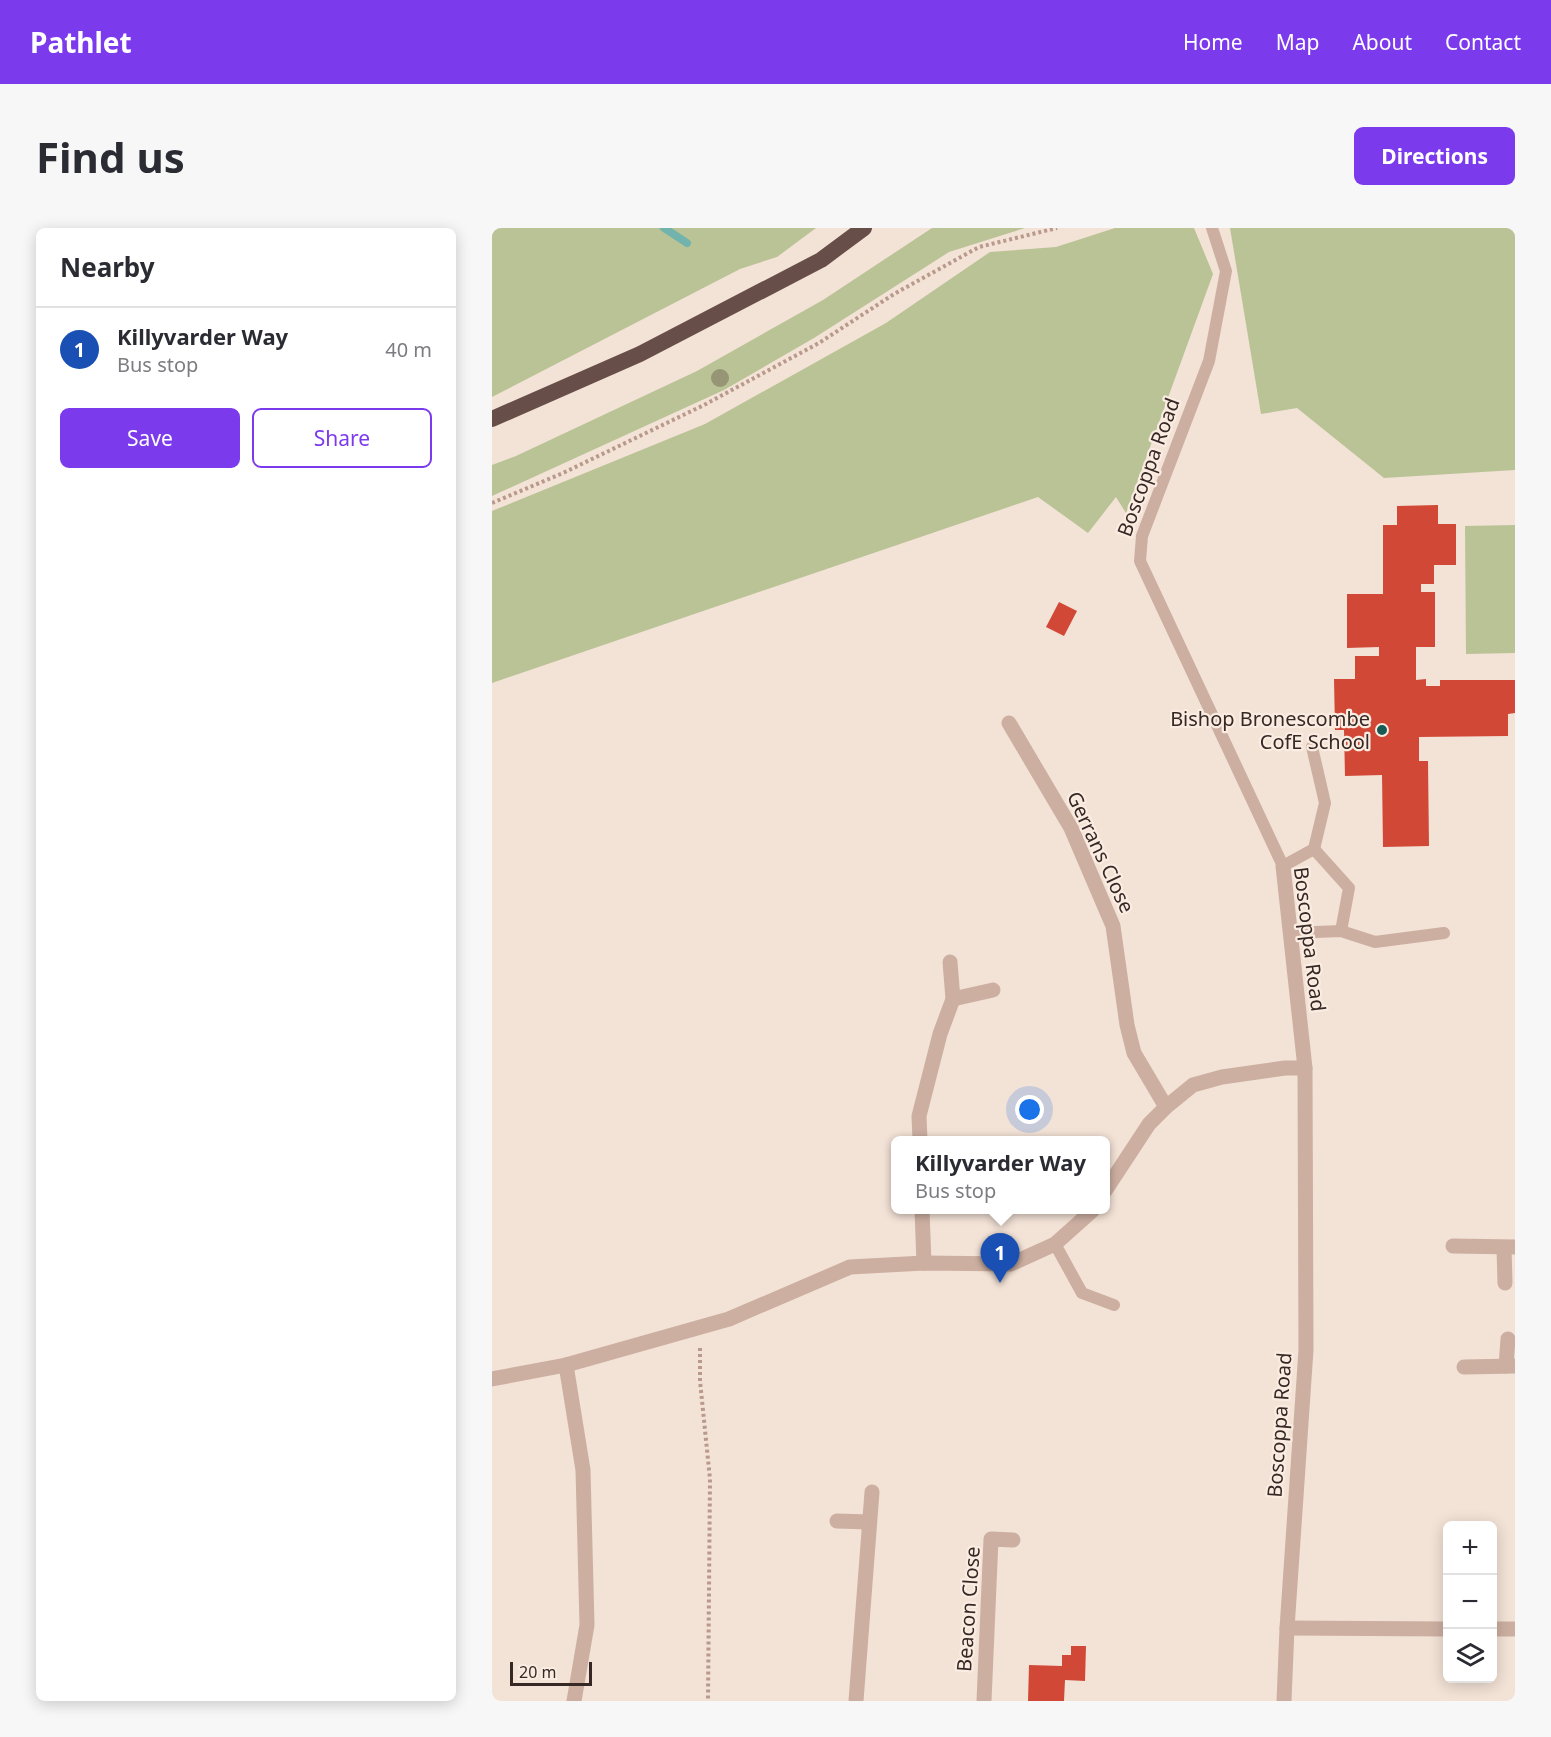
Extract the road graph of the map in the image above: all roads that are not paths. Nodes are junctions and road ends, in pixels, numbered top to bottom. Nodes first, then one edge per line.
1 (864, 228) edge
2 (1212, 228) edge
3 (492, 419) edge
4 (1009, 723) dead end
5 (1312, 747) dead end
6 (1314, 849) junction
7 (1282, 866) junction
8 (1341, 931) junction
9 (1290, 933) junction
10 (1444, 933) dead end
11 (950, 962) dead end
12 (993, 990) dead end
13 (953, 999) junction
14 (1305, 1068) junction
15 (1166, 1107) junction
16 (920, 1136) edge
17 (1110, 1183) edge
18 (922, 1214) edge
19 (1088, 1214) edge
20 (1055, 1244) junction
21 (1453, 1246) dead end
22 (1510, 1247) edge
23 (924, 1263) junction
24 (1505, 1282) dead end
25 (1114, 1305) dead end
26 (1509, 1339) dead end
27 (566, 1365) junction
28 (1511, 1366) edge
29 (1464, 1367) dead end
30 (492, 1379) edge
31 (872, 1492) dead end
32 (837, 1521) dead end
33 (869, 1522) junction
34 (1012, 1540) dead end
35 (1287, 1628) junction
36 (1443, 1629) edge
37 (1497, 1629) edge
38 (1515, 1629) edge
39 (574, 1701) edge
40 (856, 1701) edge
41 (984, 1701) edge
42 (1284, 1701) edge

1 - 3 highway
2 - 7 lane, Boscoppa Road
4 - 15 street, Gerrans Close
5 - 6 lane
6 - 7 lane
6 - 8 lane
7 - 9 street, Boscoppa Road
8 - 9 lane
8 - 10 lane
9 - 14 street, Boscoppa Road
11 - 13 street
12 - 13 street
13 - 16 street
14 - 15 street
14 - 35 street, Boscoppa Road
15 - 17 street
18 - 23 street
19 - 20 street
20 - 23 street
20 - 25 lane
21 - 22 street
22 - 24 street
23 - 27 street
26 - 28 street
27 - 30 street
27 - 39 street
28 - 29 street
31 - 33 street
32 - 33 street
33 - 40 street
34 - 41 street, Beacon Close
35 - 36 street
35 - 42 street, Boscoppa Road
37 - 38 street

